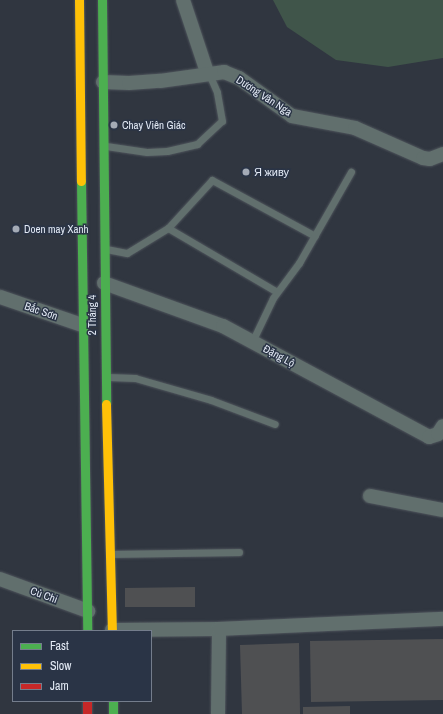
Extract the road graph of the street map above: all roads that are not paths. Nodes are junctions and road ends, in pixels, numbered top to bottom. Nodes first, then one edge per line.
1 (79, 0) edge
2 (102, 0) edge
3 (184, 0) edge
4 (207, 72) junction
5 (103, 82) junction
6 (104, 146) junction
7 (443, 154) edge
8 (351, 172) dead end
9 (168, 228) junction
10 (315, 236) junction
11 (104, 248) junction
12 (104, 283) junction
13 (277, 292) junction
14 (0, 297) edge
15 (82, 325) junction
16 (104, 332) junction
17 (252, 342) junction
18 (106, 377) junction
19 (275, 424) dead end
20 (443, 426) edge
21 (370, 496) dead end
22 (443, 510) edge
23 (238, 552) dead end
24 (109, 554) junction
25 (0, 579) edge
26 (88, 611) junction
27 (443, 619) edge
28 (219, 629) junction
29 (87, 630) edge
30 (112, 630) edge
31 (152, 630) edge
32 (87, 702) edge
33 (87, 714) edge
34 (218, 714) edge

1 - 15 main road, 2 Tháng 4
2 - 5 main road, 2 Tháng 4
3 - 4 street
4 - 5 street, Dương Vân Nga
4 - 6 lane
4 - 7 street, Dương Vân Nga
5 - 6 main road, 2 Tháng 4
6 - 11 main road, 2 Tháng 4
8 - 10 lane
9 - 10 lane
9 - 11 lane
9 - 13 lane
10 - 13 lane
11 - 12 main road, 2 Tháng 4
12 - 16 main road, 2 Tháng 4
12 - 17 street, Đặng Lộ
13 - 17 lane
14 - 15 street, Bắc Sơn
15 - 16 main road
15 - 26 main road, 2 Tháng 4
16 - 18 main road, 2 Tháng 4
17 - 20 street, Đặng Lộ
18 - 19 lane
18 - 24 main road, 2 Tháng 4
21 - 22 street
23 - 24 lane
24 - 30 main road, 2 Tháng 4
25 - 26 street, Củ Chi
26 - 29 main road, 2 Tháng 4
27 - 28 street
28 - 31 street
28 - 34 street
32 - 33 main road

